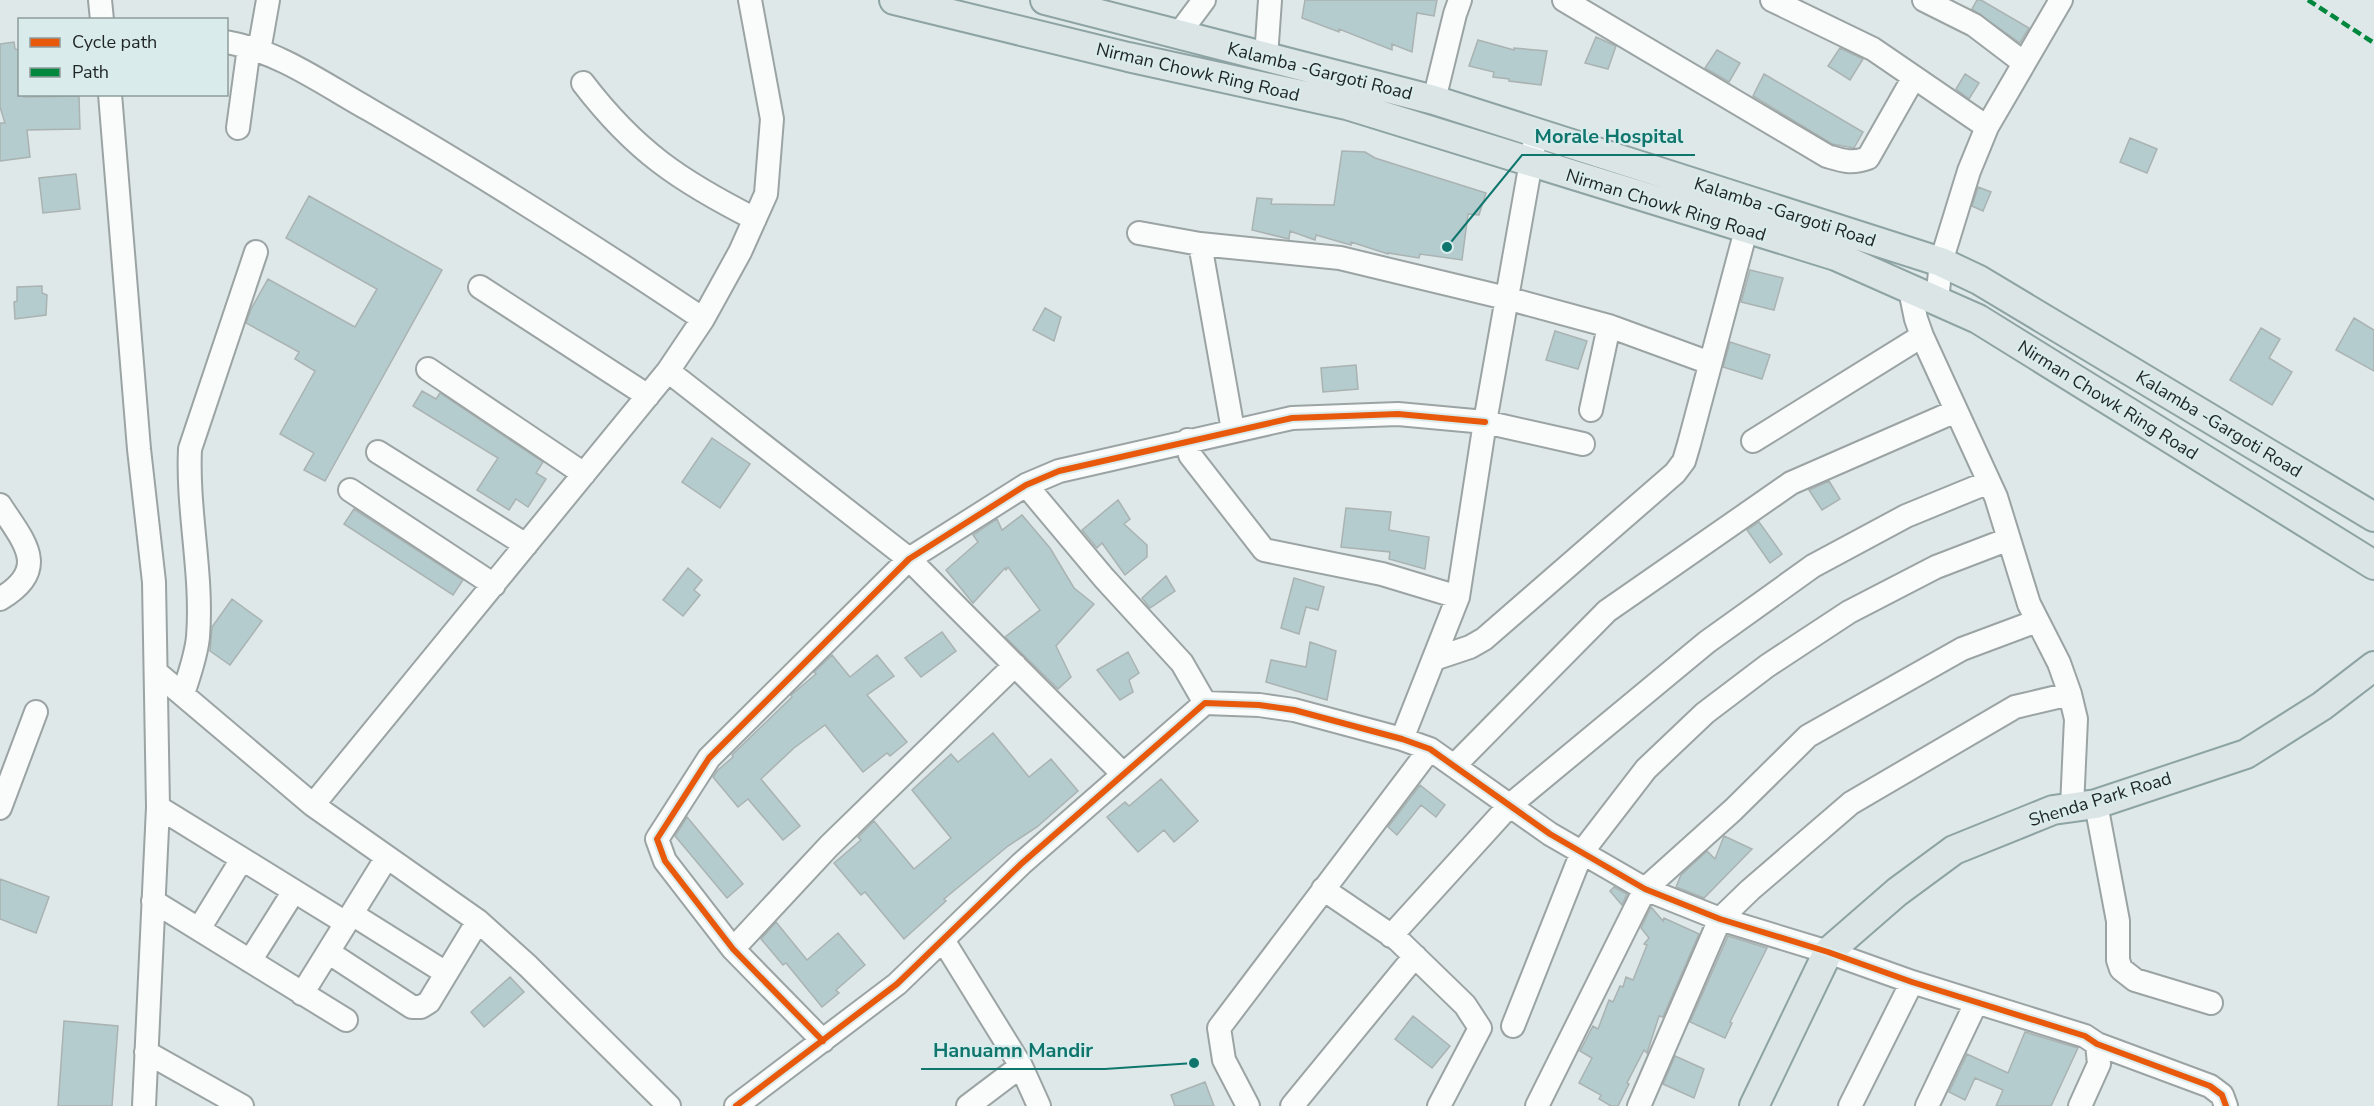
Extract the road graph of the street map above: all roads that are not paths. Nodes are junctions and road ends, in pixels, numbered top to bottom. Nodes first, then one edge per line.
1 (100, 0) edge
2 (268, 0) edge
3 (750, 0) edge
4 (1045, 0) edge
5 (1204, 0) edge
6 (1270, 0) edge
7 (1460, 0) edge
8 (1564, 0) edge
9 (1772, 0) edge
10 (1924, 0) edge
11 (2061, 0) edge
12 (912, 2) edge
13 (102, 18) edge
14 (1178, 35) junction
15 (228, 42) edge
16 (254, 49) junction
17 (1266, 57) junction
18 (2024, 63) junction
19 (1914, 77) junction
20 (584, 83) dead end
21 (110, 96) edge
22 (1434, 100) junction
23 (1987, 127) junction
24 (238, 128) dead end
25 (1536, 132) junction
26 (1530, 163) junction
27 (755, 219) junction
28 (1746, 230) junction
29 (1138, 233) dead end
30 (1200, 244) junction
31 (256, 252) dead end
32 (1941, 262) junction
33 (480, 287) dead end
34 (1910, 290) junction
35 (1506, 298) junction
36 (1937, 301) junction
37 (703, 319) junction
38 (1609, 326) junction
39 (1923, 336) junction
40 (1710, 363) junction
41 (428, 369) dead end
42 (668, 371) junction
43 (648, 396) junction
44 (1591, 410) dead end
45 (1956, 411) junction
46 (1485, 422) junction
47 (1233, 430) junction
48 (1188, 440) junction
49 (1753, 441) dead end
50 (1583, 444) dead end
51 (378, 452) dead end
52 (584, 474) junction
53 (1989, 482) junction
54 (1026, 485) junction
55 (350, 490) dead end
56 (0, 505) edge
57 (2374, 517) edge
58 (2009, 539) junction
59 (526, 544) junction
60 (909, 559) junction
61 (2374, 565) edge
62 (494, 585) junction
63 (1458, 597) junction
64 (0, 599) edge
65 (2037, 621) junction
66 (1434, 659) junction
67 (1015, 665) junction
68 (2374, 666) edge
69 (157, 673) junction
70 (183, 694) junction
71 (2070, 694) junction
72 (1205, 703) junction
73 (36, 712) dead end
74 (1402, 739) junction
75 (1430, 749) junction
76 (1454, 766) junction
77 (1124, 774) junction
78 (313, 805) junction
79 (2084, 805) junction
80 (1509, 806) junction
81 (158, 807) junction
82 (0, 808) edge
83 (1582, 852) junction
84 (387, 857) junction
85 (242, 859) junction
86 (1323, 889) junction
87 (1645, 889) junction
88 (294, 891) junction
89 (153, 901) junction
90 (349, 919) junction
91 (1720, 919) junction
92 (478, 921) junction
93 (199, 929) junction
94 (1391, 936) junction
95 (942, 940) junction
96 (733, 949) junction
97 (328, 952) junction
98 (1828, 952) junction
99 (1414, 956) junction
100 (250, 961) junction
101 (446, 973) junction
102 (1912, 982) junction
103 (302, 994) junction
104 (1976, 1003) junction
105 (2211, 1003) dead end
106 (346, 1020) dead end
107 (1513, 1026) dead end
108 (823, 1041) junction
109 (2097, 1044) junction
110 (146, 1052) junction
111 (1021, 1066) junction
112 (144, 1106) edge
113 (242, 1106) edge
114 (669, 1106) edge
115 (736, 1106) edge
116 (968, 1106) edge
117 (1039, 1106) edge
118 (1248, 1106) edge
119 (1292, 1106) edge
120 (1439, 1106) edge
121 (1537, 1106) edge
122 (1639, 1106) edge
123 (1754, 1106) edge
124 (1850, 1106) edge
125 (1927, 1106) edge
126 (2080, 1106) edge
127 (2226, 1106) edge

1 - 13 street
2 - 16 street
3 - 27 street
4 - 14 main road, Kalamba -Gargoti Road
5 - 14 street
6 - 17 street
7 - 22 street
8 - 19 street
9 - 19 street
10 - 18 street
11 - 18 street
12 - 26 main road, Nirman Chowk Ring Road
14 - 17 main road, Kalamba -Gargoti Road
15 - 16 street
16 - 24 street
16 - 37 street
17 - 22 main road, Kalamba -Gargoti Road
18 - 23 street
19 - 23 street
20 - 27 street
21 - 69 street
22 - 25 main road, Kalamba -Gargoti Road
23 - 32 street
25 - 26 street
25 - 32 main road, Kalamba -Gargoti Road
26 - 28 main road, Nirman Chowk Ring Road
26 - 35 street
27 - 37 street
28 - 34 main road, Nirman Chowk Ring Road
28 - 40 street
29 - 30 street
30 - 35 street
30 - 47 street
31 - 70 street
32 - 36 street
32 - 57 main road, Kalamba -Gargoti Road
33 - 43 street
34 - 36 main road, Nirman Chowk Ring Road
34 - 39 street
35 - 38 street
35 - 46 street
36 - 61 main road, Nirman Chowk Ring Road
37 - 42 street
38 - 40 street
38 - 44 street
39 - 45 street
39 - 49 street
40 - 66 street
41 - 52 street
42 - 43 street
42 - 60 street
43 - 52 street
45 - 53 street
45 - 76 street
46 - 47 street
46 - 50 street
46 - 63 street
47 - 48 street
48 - 54 street
48 - 63 street
51 - 59 street
52 - 59 street
53 - 58 street
53 - 80 street
54 - 60 street
54 - 72 street
55 - 62 street
56 - 64 street
58 - 65 street
58 - 83 street
59 - 62 street
60 - 67 street
60 - 96 street
62 - 78 street
63 - 66 street
65 - 71 street
65 - 87 street
66 - 74 street
67 - 77 street
67 - 96 street
68 - 79 main road, Shenda Park Road
69 - 70 street
69 - 81 street
70 - 78 street
71 - 79 street
71 - 91 street
72 - 74 street
72 - 77 street
73 - 82 street
74 - 75 street
75 - 76 street
75 - 86 street
76 - 80 street
77 - 95 street
78 - 84 street
79 - 98 main road, Shenda Park Road
79 - 105 street
80 - 83 street
80 - 94 street
81 - 85 street
81 - 89 street
83 - 87 street
83 - 107 street
84 - 90 street
84 - 92 street
85 - 88 street
85 - 93 street
86 - 94 street
86 - 118 street
87 - 91 street
87 - 121 street
88 - 90 street
88 - 100 street
89 - 93 street
89 - 110 street
90 - 97 street
90 - 101 street
91 - 98 street
91 - 122 street
92 - 101 street
92 - 114 street
93 - 100 street
94 - 99 street
95 - 108 street
95 - 111 street
96 - 108 street
97 - 101 street
97 - 103 street
98 - 102 street
98 - 123 main road, Shenda Park Road
99 - 119 street
99 - 120 street
100 - 103 street
102 - 104 street
102 - 124 street
103 - 106 street
104 - 109 street
104 - 125 street
108 - 115 street
109 - 126 street
109 - 127 street
110 - 112 street
110 - 113 street
111 - 116 street
111 - 117 street

